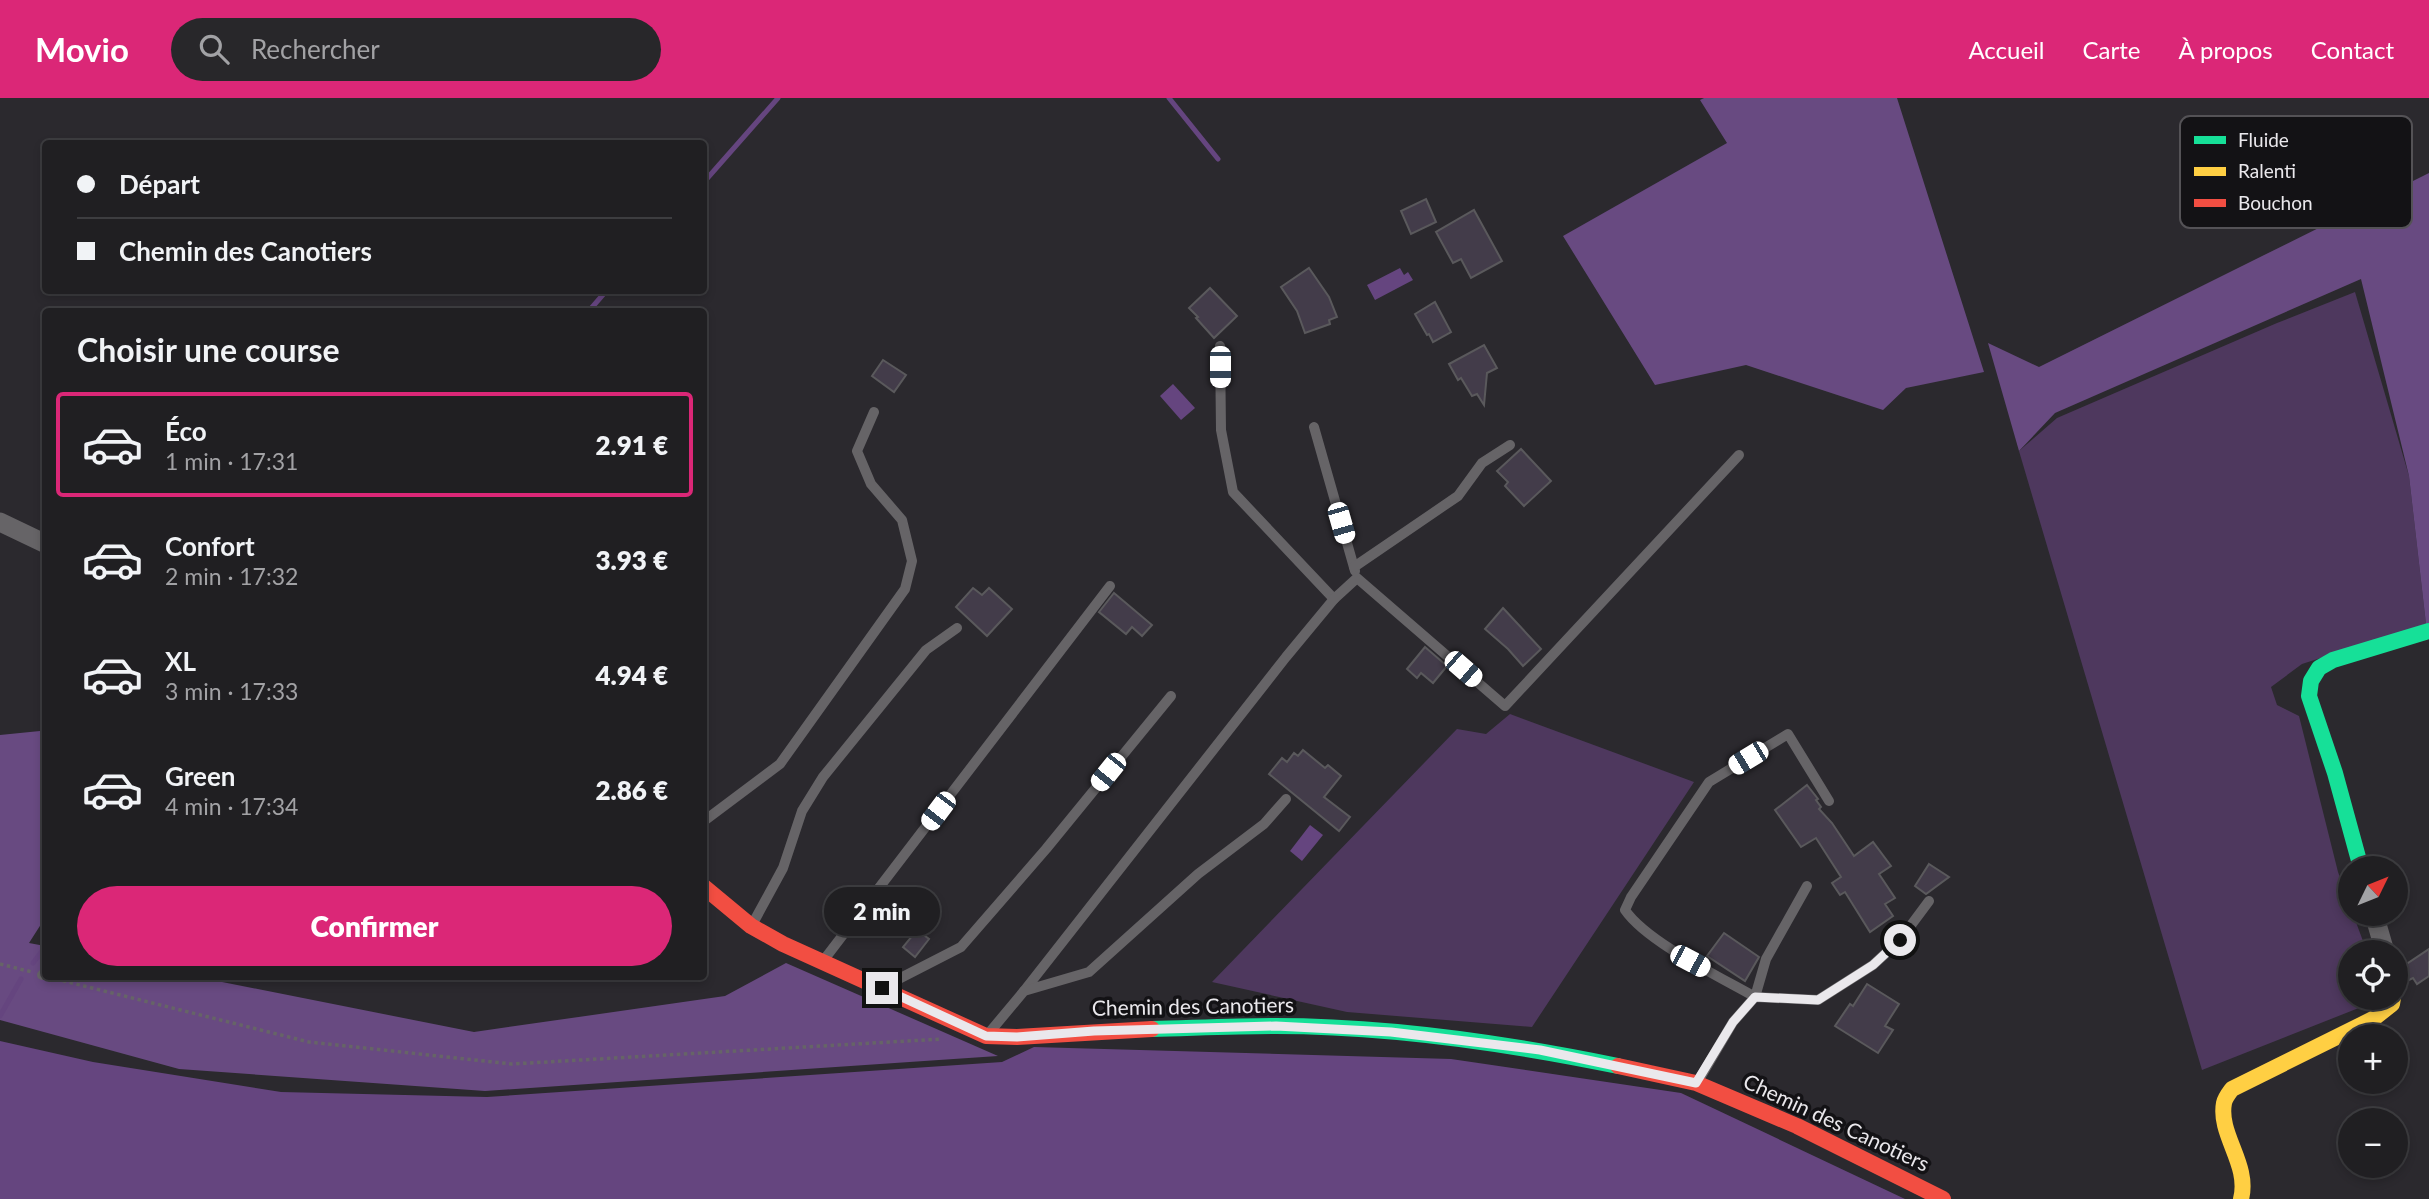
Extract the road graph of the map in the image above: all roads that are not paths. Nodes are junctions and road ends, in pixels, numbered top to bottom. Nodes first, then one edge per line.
1 (1220, 346) dead end
2 (874, 412) dead end
3 (1314, 427) dead end
4 (1510, 444) dead end
5 (1739, 455) dead end
6 (0, 522) edge
7 (42, 542) edge
8 (1354, 567) junction
9 (1357, 578) junction
10 (1110, 586) dead end
11 (1334, 599) junction
12 (957, 628) dead end
13 (2429, 631) edge
14 (1171, 696) dead end
15 (1286, 799) dead end
16 (1829, 801) dead end
17 (707, 819) edge
18 (2358, 856) edge
19 (1807, 886) dead end
20 (707, 889) edge
21 (1929, 901) dead end
22 (751, 926) junction
23 (822, 963) junction
24 (882, 988) junction
25 (1024, 991) junction
26 (1755, 997) junction
27 (2384, 1010) edge
28 (986, 1036) junction
29 (1696, 1083) junction
30 (1943, 1199) edge
31 (2241, 1199) edge

1 - 11 lane
2 - 17 lane
3 - 8 lane
4 - 8 lane
5 - 9 lane
6 - 7 street
8 - 9 lane
9 - 11 lane
10 - 23 lane
11 - 25 lane
12 - 22 lane
13 - 18 street
14 - 24 lane
15 - 25 lane
16 - 26 lane
19 - 26 lane
20 - 22 street, Chemin des Canotiers
21 - 26 lane
22 - 23 street, Chemin des Canotiers
23 - 24 street, Chemin des Canotiers
24 - 28 street, Chemin des Canotiers
25 - 28 lane
26 - 29 lane
27 - 31 street
28 - 29 street, Chemin des Canotiers
29 - 30 street, Chemin des Canotiers

